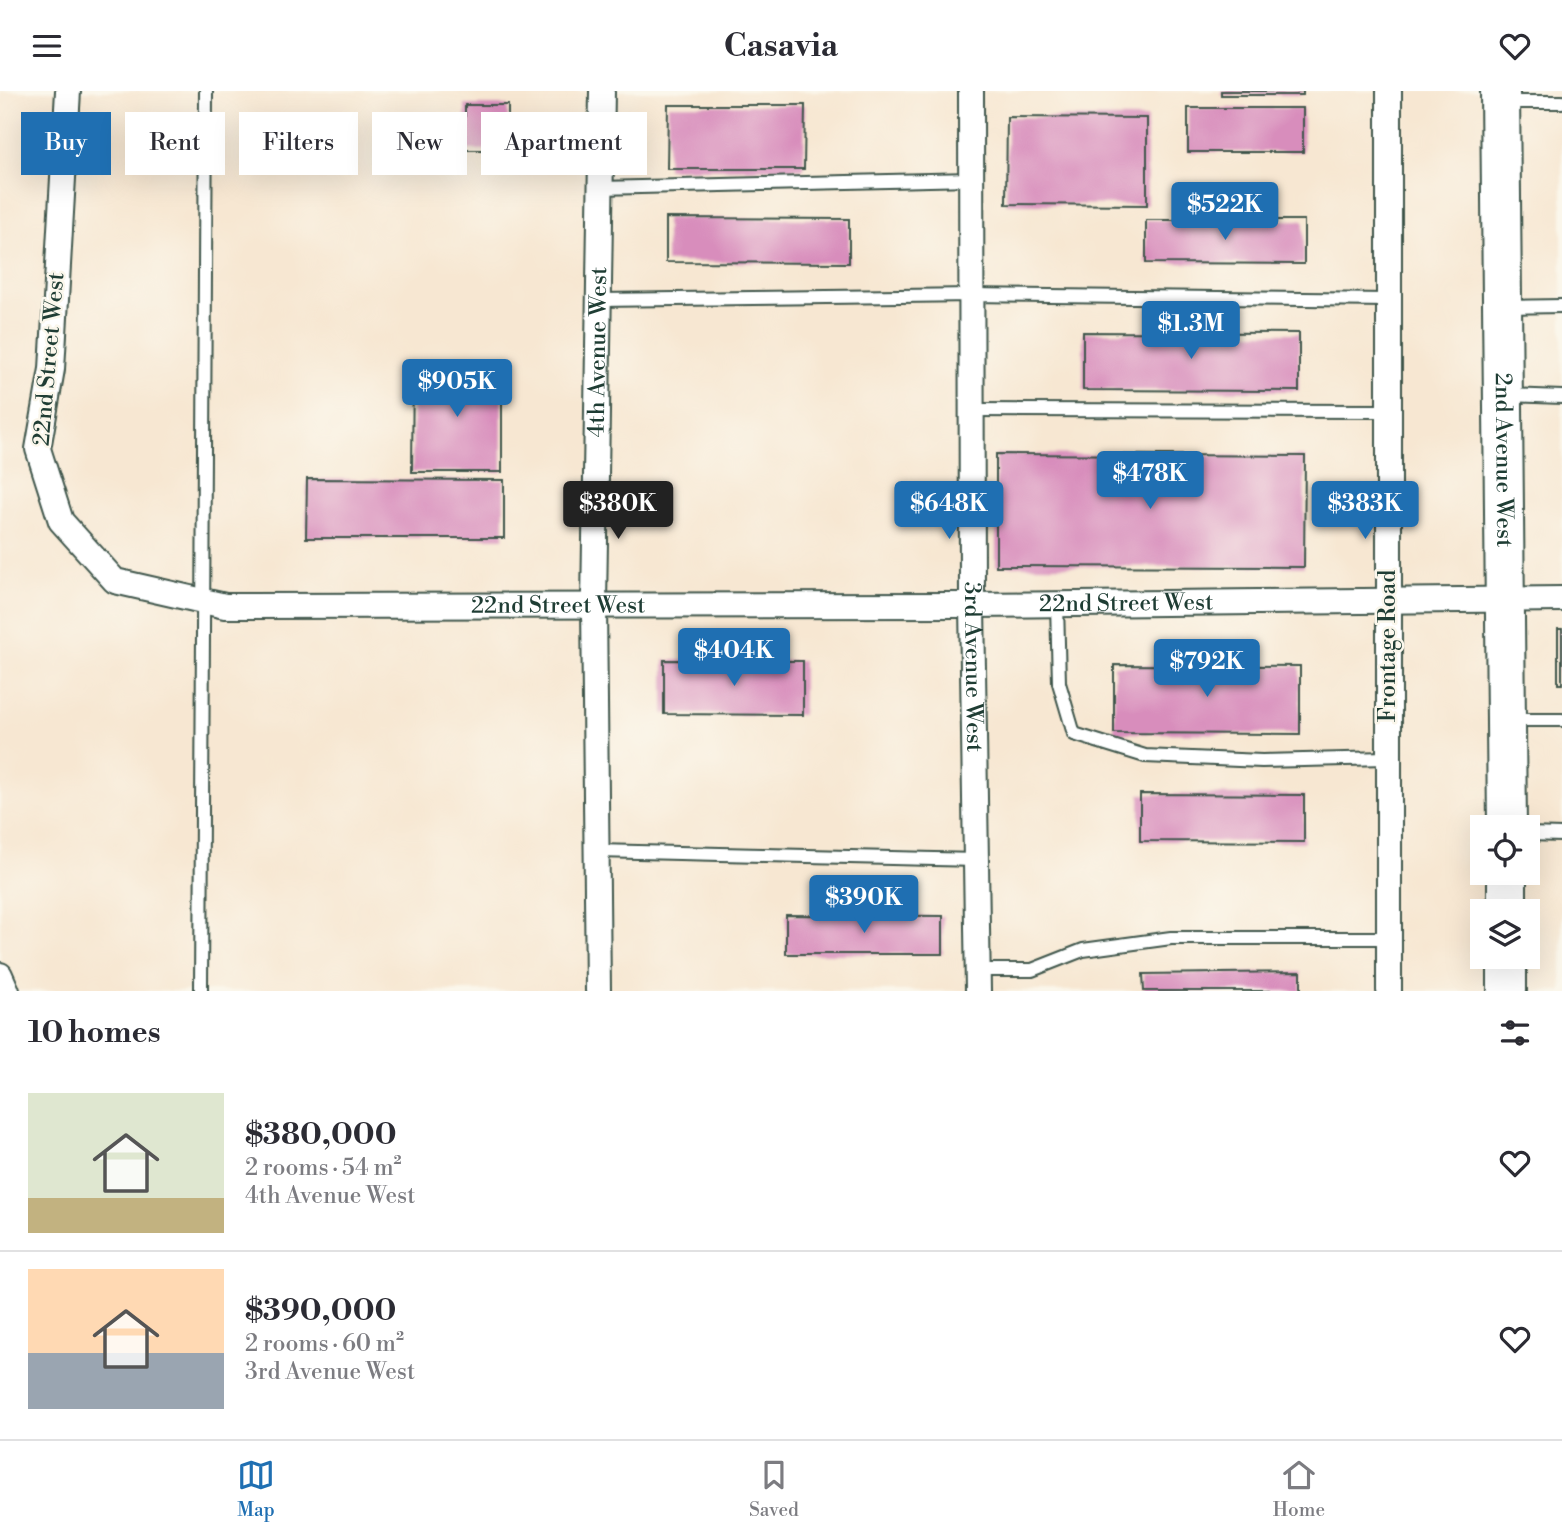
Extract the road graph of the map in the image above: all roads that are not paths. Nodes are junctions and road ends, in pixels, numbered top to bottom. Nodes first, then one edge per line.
1 (68, 91) edge
2 (206, 91) edge
3 (602, 91) edge
4 (971, 91) edge
5 (1389, 91) edge
6 (1500, 96) edge
7 (1562, 102) edge
8 (971, 179) junction
9 (600, 188) junction
10 (972, 295) junction
11 (599, 300) junction
12 (1388, 300) junction
13 (1562, 306) edge
14 (1502, 307) junction
15 (1503, 395) junction
16 (1562, 397) edge
17 (972, 410) junction
18 (1389, 411) junction
19 (1562, 599) edge
20 (1505, 600) junction
21 (201, 601) junction
22 (1388, 601) junction
23 (594, 604) junction
24 (1057, 604) junction
25 (972, 605) junction
26 (1506, 720) junction
27 (1562, 720) edge
28 (1387, 758) junction
29 (1507, 815) edge
30 (1540, 834) edge
31 (1562, 835) edge
32 (597, 851) junction
33 (977, 860) junction
34 (1388, 938) junction
35 (1507, 969) edge
36 (0, 975) edge
37 (979, 980) edge
38 (8, 991) edge
39 (201, 991) edge
40 (598, 991) edge
41 (1389, 991) edge
42 (1507, 991) edge

1 - 21 street, 22nd Street West
2 - 21 lane
3 - 9 street, 4th Avenue West
4 - 8 street, 3rd Avenue West
5 - 12 street, Frontage Road
6 - 7 lane
6 - 14 main road, 2nd Avenue West
8 - 9 lane
8 - 10 street, 3rd Avenue West
9 - 11 street, 4th Avenue West
10 - 11 lane
10 - 12 lane
10 - 17 street, 3rd Avenue West
11 - 23 street, 4th Avenue West
12 - 18 street, Frontage Road
13 - 14 lane
14 - 15 main road, 2nd Avenue West
15 - 16 lane
15 - 20 main road, 2nd Avenue West
17 - 18 lane
17 - 25 street, 3rd Avenue West
18 - 22 street, Frontage Road
19 - 20 street, 22nd Street West
20 - 22 street, 22nd Street West
20 - 26 main road, 2nd Avenue West
21 - 23 street, 22nd Street West
21 - 39 lane
22 - 24 street, 22nd Street West
22 - 28 street, Frontage Road
23 - 25 street, 22nd Street West
23 - 32 street, 4th Avenue West
24 - 25 street, 22nd Street West
24 - 28 lane
25 - 33 street, 3rd Avenue West
26 - 27 lane
26 - 29 main road, 2nd Avenue West
28 - 34 street, Frontage Road
30 - 31 lane
32 - 33 lane
32 - 40 street, 4th Avenue West
33 - 37 street, 3rd Avenue West
34 - 37 lane
34 - 41 street, Frontage Road
35 - 42 main road
36 - 38 street

